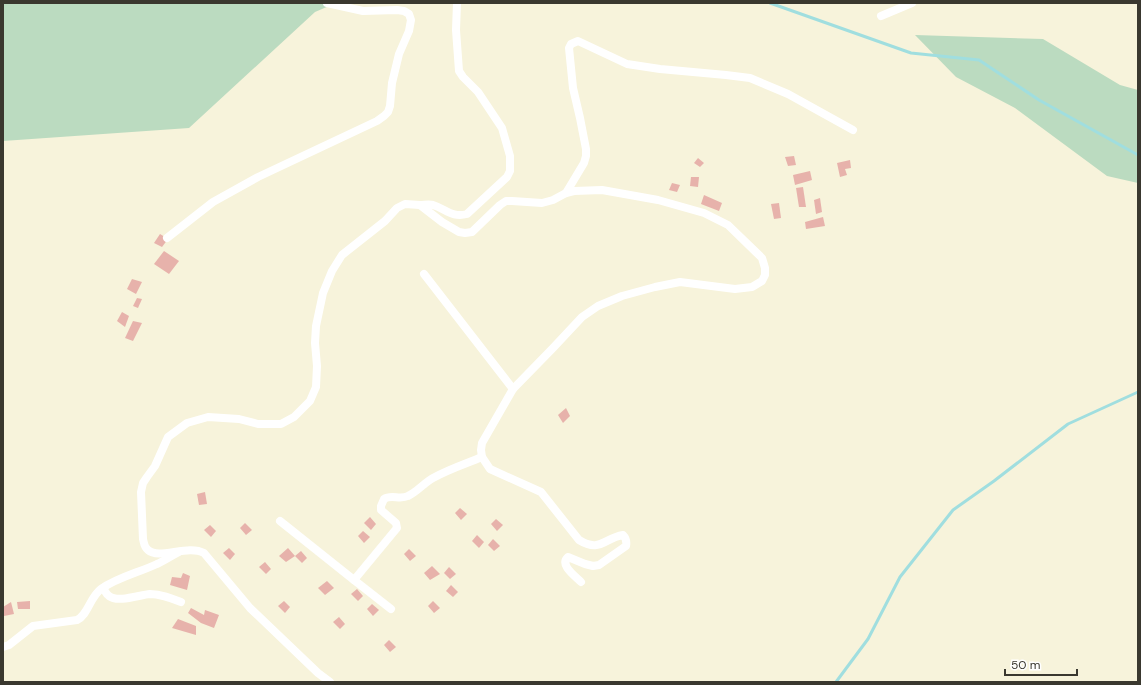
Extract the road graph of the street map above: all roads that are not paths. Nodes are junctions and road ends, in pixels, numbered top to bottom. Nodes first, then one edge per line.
1 (328, 3) edge
2 (457, 3) edge
3 (912, 3) edge
4 (881, 16) dead end
5 (853, 130) dead end
6 (566, 192) junction
7 (420, 205) junction
8 (167, 238) dead end
9 (424, 274) dead end
10 (513, 389) junction
11 (482, 457) junction
12 (280, 522) dead end
13 (183, 550) junction
14 (354, 580) junction
15 (581, 582) dead end
16 (103, 588) junction
17 (181, 602) dead end
18 (391, 609) dead end
19 (3, 647) edge
20 (330, 682) edge

1 - 8 street
2 - 7 street
3 - 4 street
5 - 6 street
6 - 7 street
6 - 10 street
7 - 13 street
9 - 10 street
10 - 11 street
11 - 14 street
11 - 15 street
12 - 14 street
13 - 16 street
13 - 20 street
14 - 18 street
16 - 17 street
16 - 19 street

